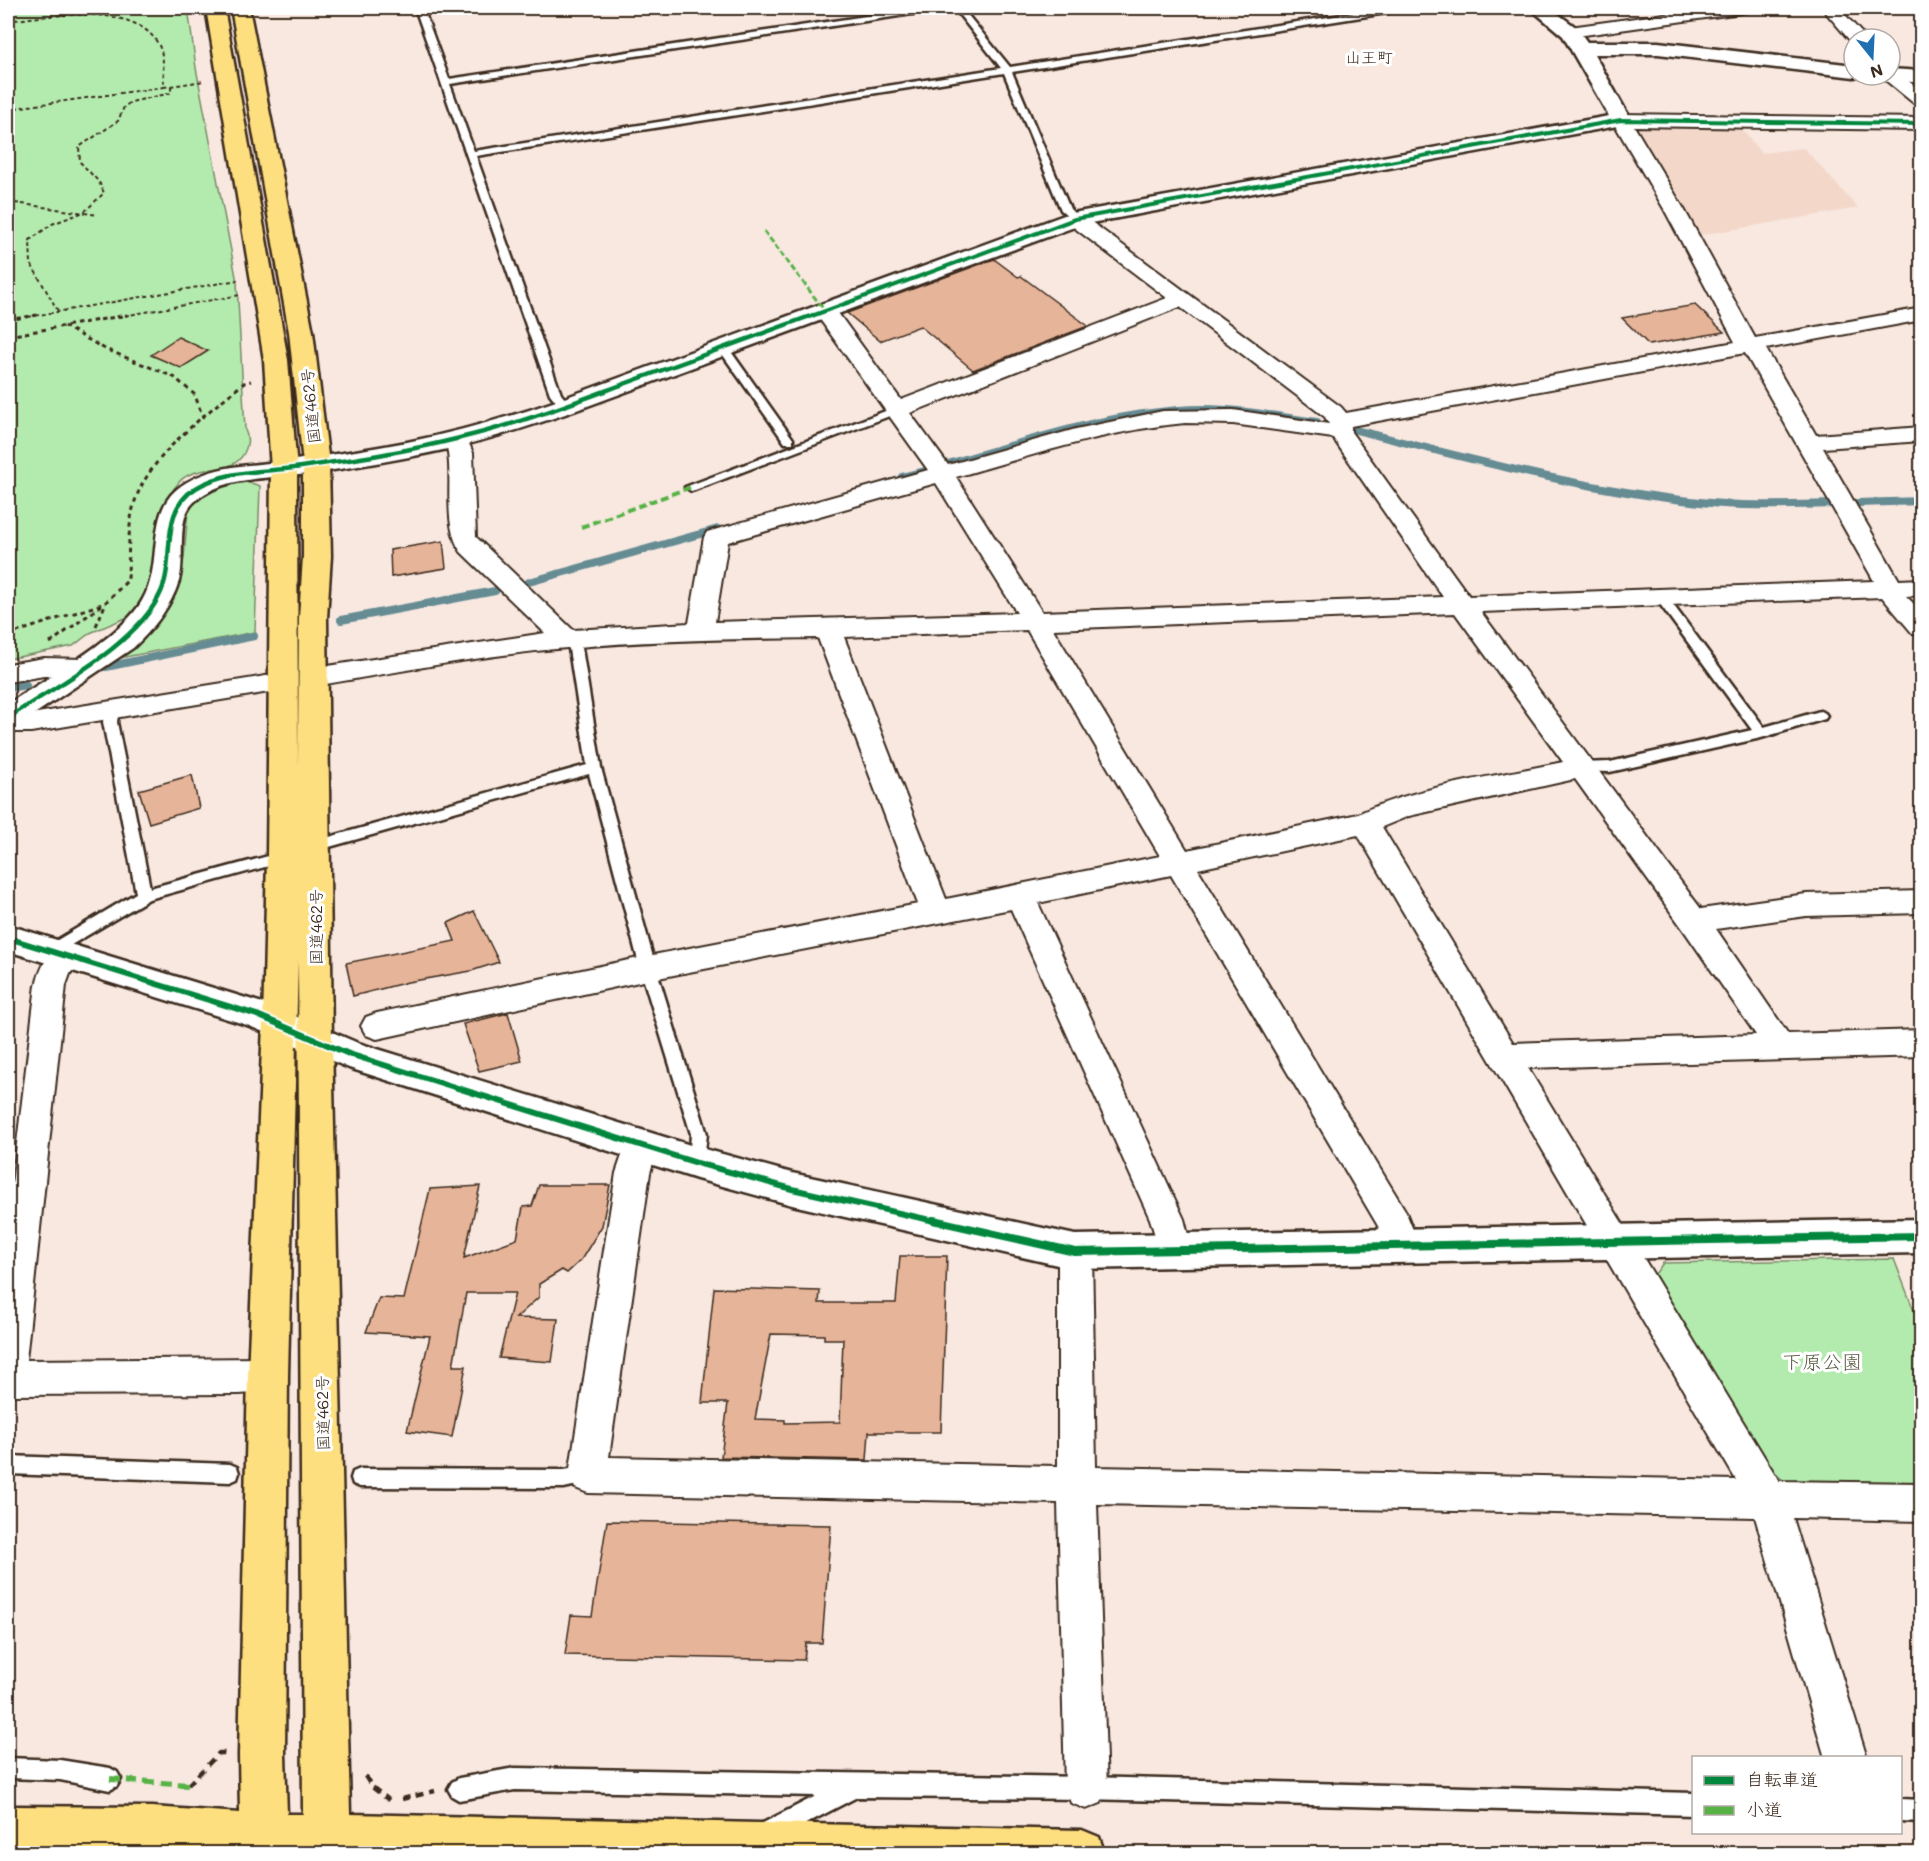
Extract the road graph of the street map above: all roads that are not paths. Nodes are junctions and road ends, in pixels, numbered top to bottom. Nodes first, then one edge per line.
1 (215, 8) edge
2 (240, 8) edge
3 (419, 8) edge
4 (932, 8) edge
5 (958, 8) edge
6 (1399, 8) edge
7 (1539, 8) edge
8 (1741, 8) edge
9 (1830, 8) edge
10 (1847, 27) edge
11 (1575, 40) junction
12 (1006, 68) junction
13 (1842, 69) edge
14 (1902, 76) edge
15 (1922, 77) edge
16 (446, 82) junction
17 (1902, 85) edge
18 (1922, 101) edge
19 (1621, 120) junction
20 (1922, 124) edge
21 (472, 154) junction
22 (1075, 219) junction
23 (1182, 299) junction
24 (825, 311) junction
25 (1922, 314) edge
26 (1750, 345) junction
27 (723, 348) junction
28 (565, 406) junction
29 (896, 410) junction
30 (1340, 427) junction
31 (1922, 434) edge
32 (458, 439) junction
33 (789, 441) dead end
34 (1808, 442) junction
35 (316, 464) junction
36 (284, 470) junction
37 (943, 475) junction
38 (691, 487) dead end
39 (1922, 587) edge
40 (1891, 588) junction
41 (1661, 597) junction
42 (1462, 605) junction
43 (1035, 621) junction
44 (1922, 628) edge
45 (828, 629) junction
46 (701, 631) junction
47 (567, 639) junction
48 (83, 668) junction
49 (8, 673) edge
50 (299, 679) junction
51 (112, 710) junction
52 (1820, 716) dead end
53 (8, 718) edge
54 (8, 723) edge
55 (1761, 733) junction
56 (594, 768) junction
57 (1581, 768) junction
58 (1365, 823) junction
59 (315, 846) junction
60 (283, 857) junction
61 (1180, 862) junction
62 (144, 895) junction
63 (1020, 896) junction
64 (1922, 902) edge
65 (936, 912) junction
66 (1694, 921) junction
67 (8, 938) edge
68 (57, 955) junction
69 (648, 968) junction
70 (280, 1024) junction
71 (377, 1026) dead end
72 (315, 1041) junction
73 (1922, 1043) edge
74 (1778, 1046) junction
75 (1506, 1057) junction
76 (642, 1145) junction
77 (697, 1163) junction
78 (1922, 1236) edge
79 (1615, 1242) junction
80 (15, 1244) edge
81 (1402, 1245) junction
82 (1175, 1251) junction
83 (1075, 1252) junction
84 (8, 1363) edge
85 (268, 1375) junction
86 (8, 1378) edge
87 (8, 1465) edge
88 (230, 1473) dead end
89 (588, 1475) junction
90 (360, 1478) dead end
91 (1077, 1485) junction
92 (1769, 1500) junction
93 (1922, 1502) edge
94 (1845, 1756) edge
95 (8, 1768) edge
96 (110, 1779) dead end
97 (854, 1786) junction
98 (1086, 1788) junction
99 (459, 1789) dead end
100 (1692, 1804) edge
101 (1902, 1810) edge
102 (1922, 1811) edge
103 (8, 1829) edge
104 (743, 1845) junction
105 (263, 1846) edge
106 (327, 1846) edge
107 (1082, 1854) edge

1 - 36 highway, 国道462号
2 - 35 highway, 国道462号
3 - 16 lane
4 - 16 lane
5 - 12 lane
6 - 12 lane
7 - 11 street
8 - 11 street
9 - 10 street
11 - 13 street
11 - 19 street
12 - 21 lane
12 - 22 lane
14 - 15 street
16 - 21 lane
17 - 18 street
19 - 20 street
19 - 22 street
19 - 26 street
21 - 28 lane
22 - 23 street
22 - 24 street
23 - 29 street
23 - 30 street
24 - 27 street
24 - 29 street
25 - 26 street
26 - 30 street
26 - 34 street
27 - 28 street
27 - 33 lane
28 - 32 street
29 - 37 street
29 - 38 lane
30 - 37 street
30 - 42 street
31 - 34 street
32 - 35 street
32 - 47 street
34 - 40 street
35 - 36 street
35 - 50 highway, 国道462号
36 - 48 street
36 - 50 highway, 国道462号
37 - 43 street
37 - 46 street
39 - 40 street
40 - 41 street
40 - 44 street
41 - 42 street
41 - 55 lane
42 - 43 street
42 - 57 street
43 - 45 street
43 - 61 street
45 - 46 street
45 - 65 street
46 - 47 street
47 - 50 street
47 - 56 lane
48 - 49 street
48 - 53 street
50 - 51 street
50 - 59 highway, 国道462号
50 - 60 highway, 国道462号
51 - 54 street
51 - 62 lane
52 - 55 lane
55 - 57 lane
56 - 59 lane
56 - 69 lane
57 - 58 street
57 - 66 street
58 - 61 street
58 - 75 street
59 - 72 highway, 国道462号
60 - 62 lane
60 - 70 highway, 国道462号
61 - 63 street
61 - 81 street
62 - 68 lane
63 - 65 street
63 - 82 street
64 - 66 street
65 - 69 street
66 - 74 street
67 - 68 street
68 - 70 street
68 - 80 street
69 - 71 street
69 - 77 lane
70 - 72 street
70 - 85 highway, 国道462号
72 - 76 street
72 - 106 highway, 国道462号
73 - 74 street
74 - 75 street
75 - 79 street
76 - 77 street
76 - 89 street
77 - 83 street
78 - 79 street
79 - 81 street
79 - 92 street
80 - 84 street
81 - 82 street
82 - 83 street
83 - 91 street
85 - 86 street
85 - 105 highway, 国道462号
87 - 88 lane
89 - 90 lane
89 - 91 street
91 - 92 street
91 - 98 street
92 - 93 street
92 - 94 street
95 - 96 lane
97 - 98 lane
97 - 99 lane
97 - 104 lane
98 - 100 lane
101 - 102 lane
103 - 105 highway
104 - 106 highway
104 - 107 highway
105 - 106 highway

